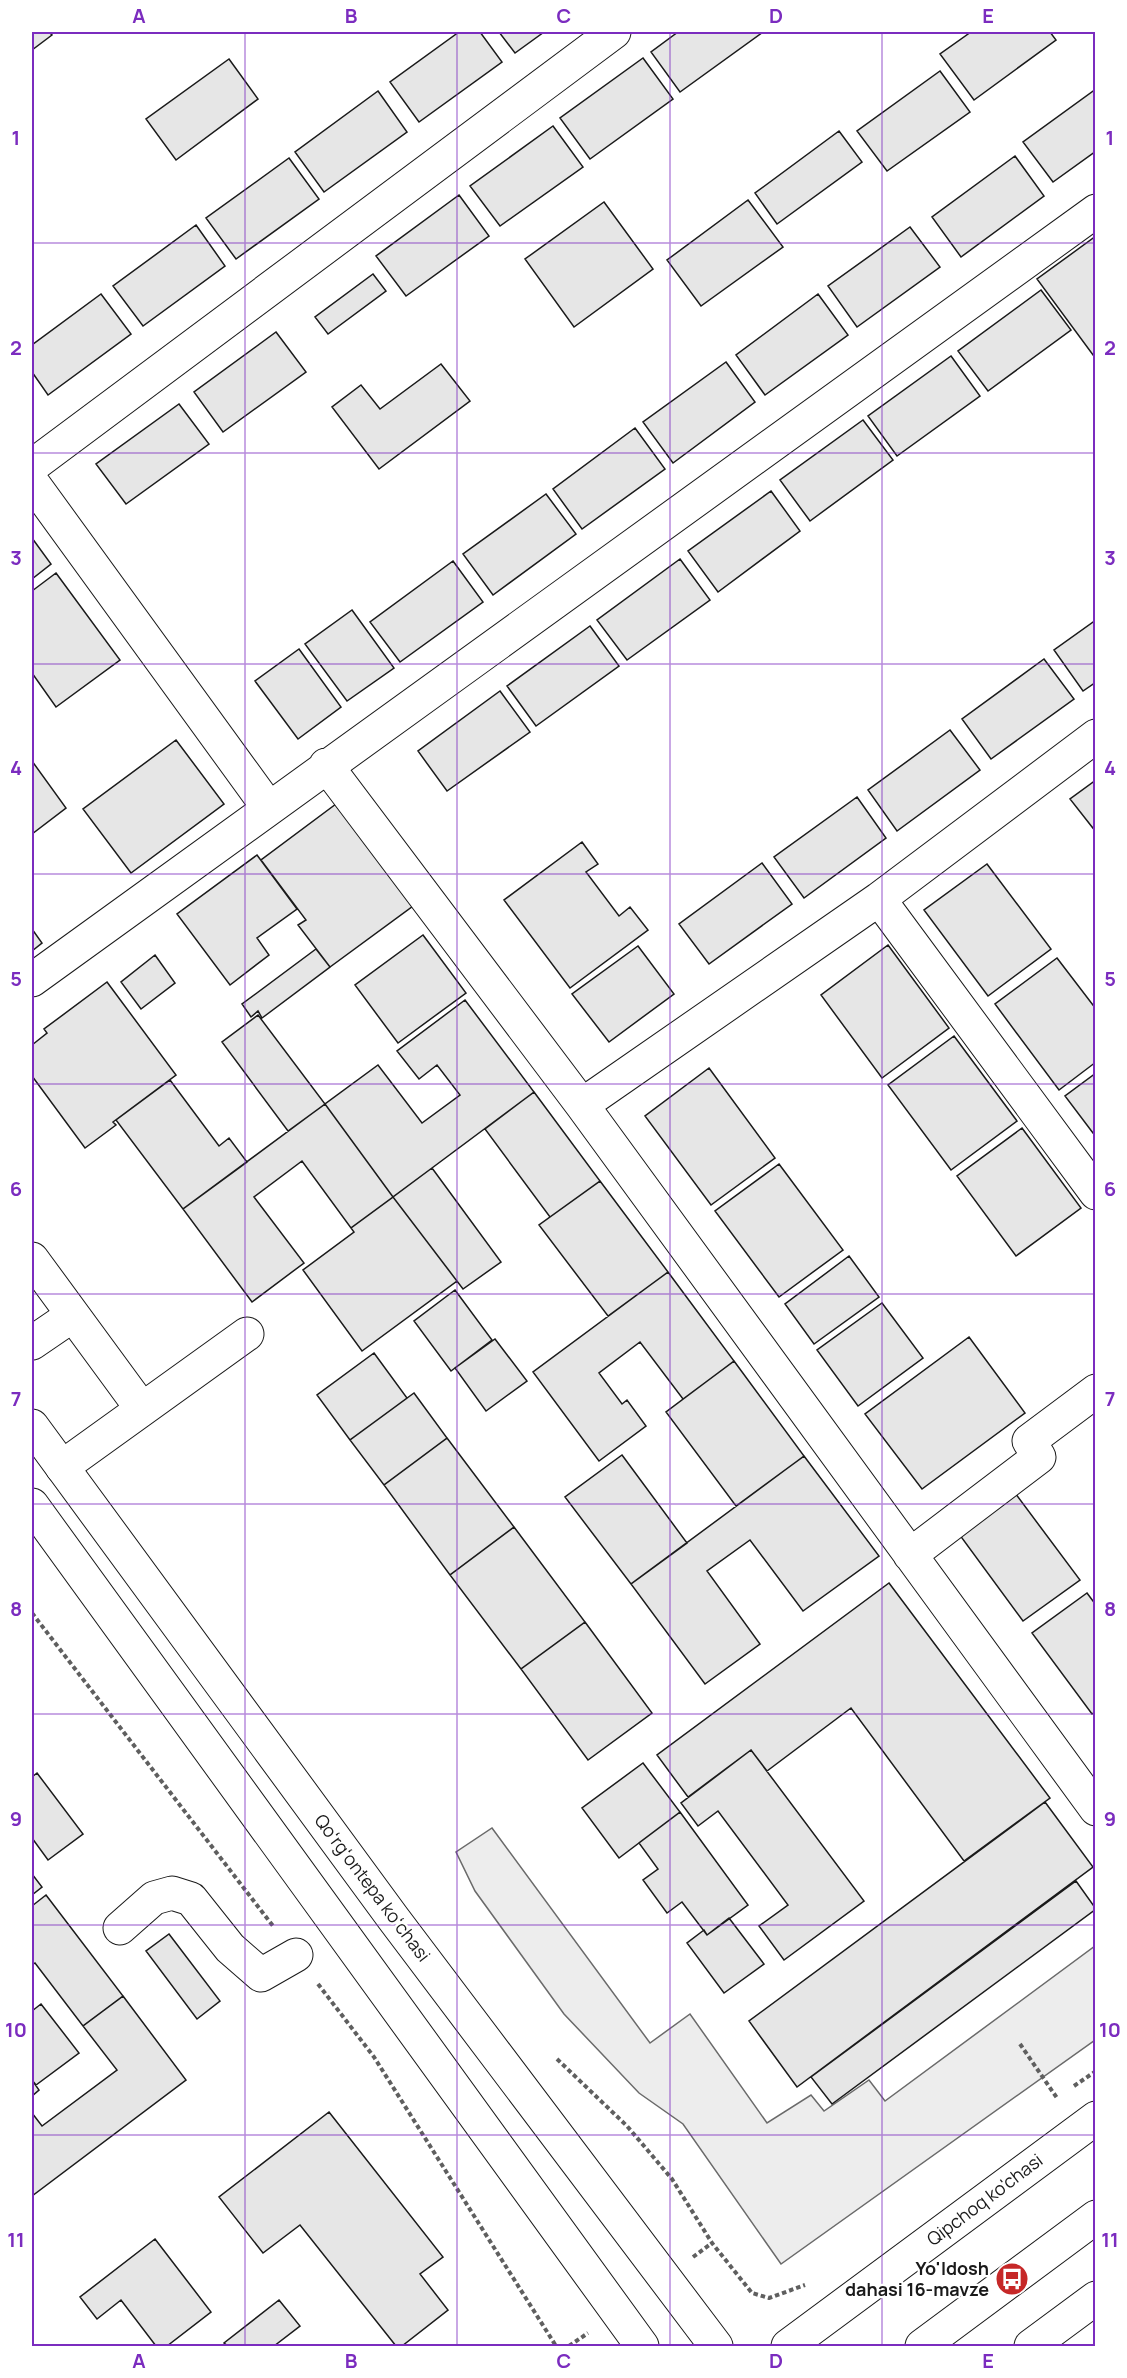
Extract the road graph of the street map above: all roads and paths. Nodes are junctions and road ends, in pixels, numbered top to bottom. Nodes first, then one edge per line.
1 (614, 32) edge
2 (1095, 211) edge
3 (32, 466) edge
4 (32, 482) edge
5 (1095, 736) edge
6 (326, 765) junction
7 (268, 807) junction
8 (879, 899) junction
9 (32, 980) edge
10 (582, 1105) junction
11 (1095, 1194) edge
12 (32, 1259) edge
13 (73, 1315) junction
14 (247, 1334) dead end
15 (32, 1343) edge
16 (1095, 1391) edge
17 (142, 1409) junction
18 (32, 1426) edge
19 (62, 1467) junction
20 (32, 1505) edge
21 (910, 1555) junction
22 (1095, 1809) edge
23 (120, 1928) dead end
24 (296, 1955) dead end
25 (1020, 2044) dead end
26 (557, 2059) dead end
27 (1095, 2071) edge
28 (1057, 2098) junction
29 (1048, 2106) dead end
30 (1095, 2118) edge
31 (1095, 2217) edge
32 (712, 2243) junction
33 (690, 2259) dead end
34 (813, 2280) dead end
35 (1095, 2298) edge
36 (591, 2330) dead end
37 (569, 2346) edge
38 (642, 2346) edge
39 (716, 2346) edge
40 (788, 2346) edge
41 (922, 2346) edge
42 (1031, 2346) edge

1 - 3 street
2 - 6 street
4 - 7 street
5 - 8 street
6 - 7 street
6 - 10 street
7 - 9 street
8 - 10 street
8 - 11 street
10 - 21 street
12 - 13 street
13 - 15 street
13 - 17 street
14 - 17 street
16 - 21 street
17 - 19 street
18 - 19 street, Qoʻrgʻontepa koʻchasi
19 - 39 street, Qoʻrgʻontepa koʻchasi
20 - 38 street
21 - 22 street
23 - 24 street
25 - 28 path
26 - 32 path
27 - 28 path
28 - 29 path
30 - 40 street, Qipchoq ko'chasi
31 - 41 street
32 - 33 path
32 - 34 path
35 - 42 street
36 - 37 path

